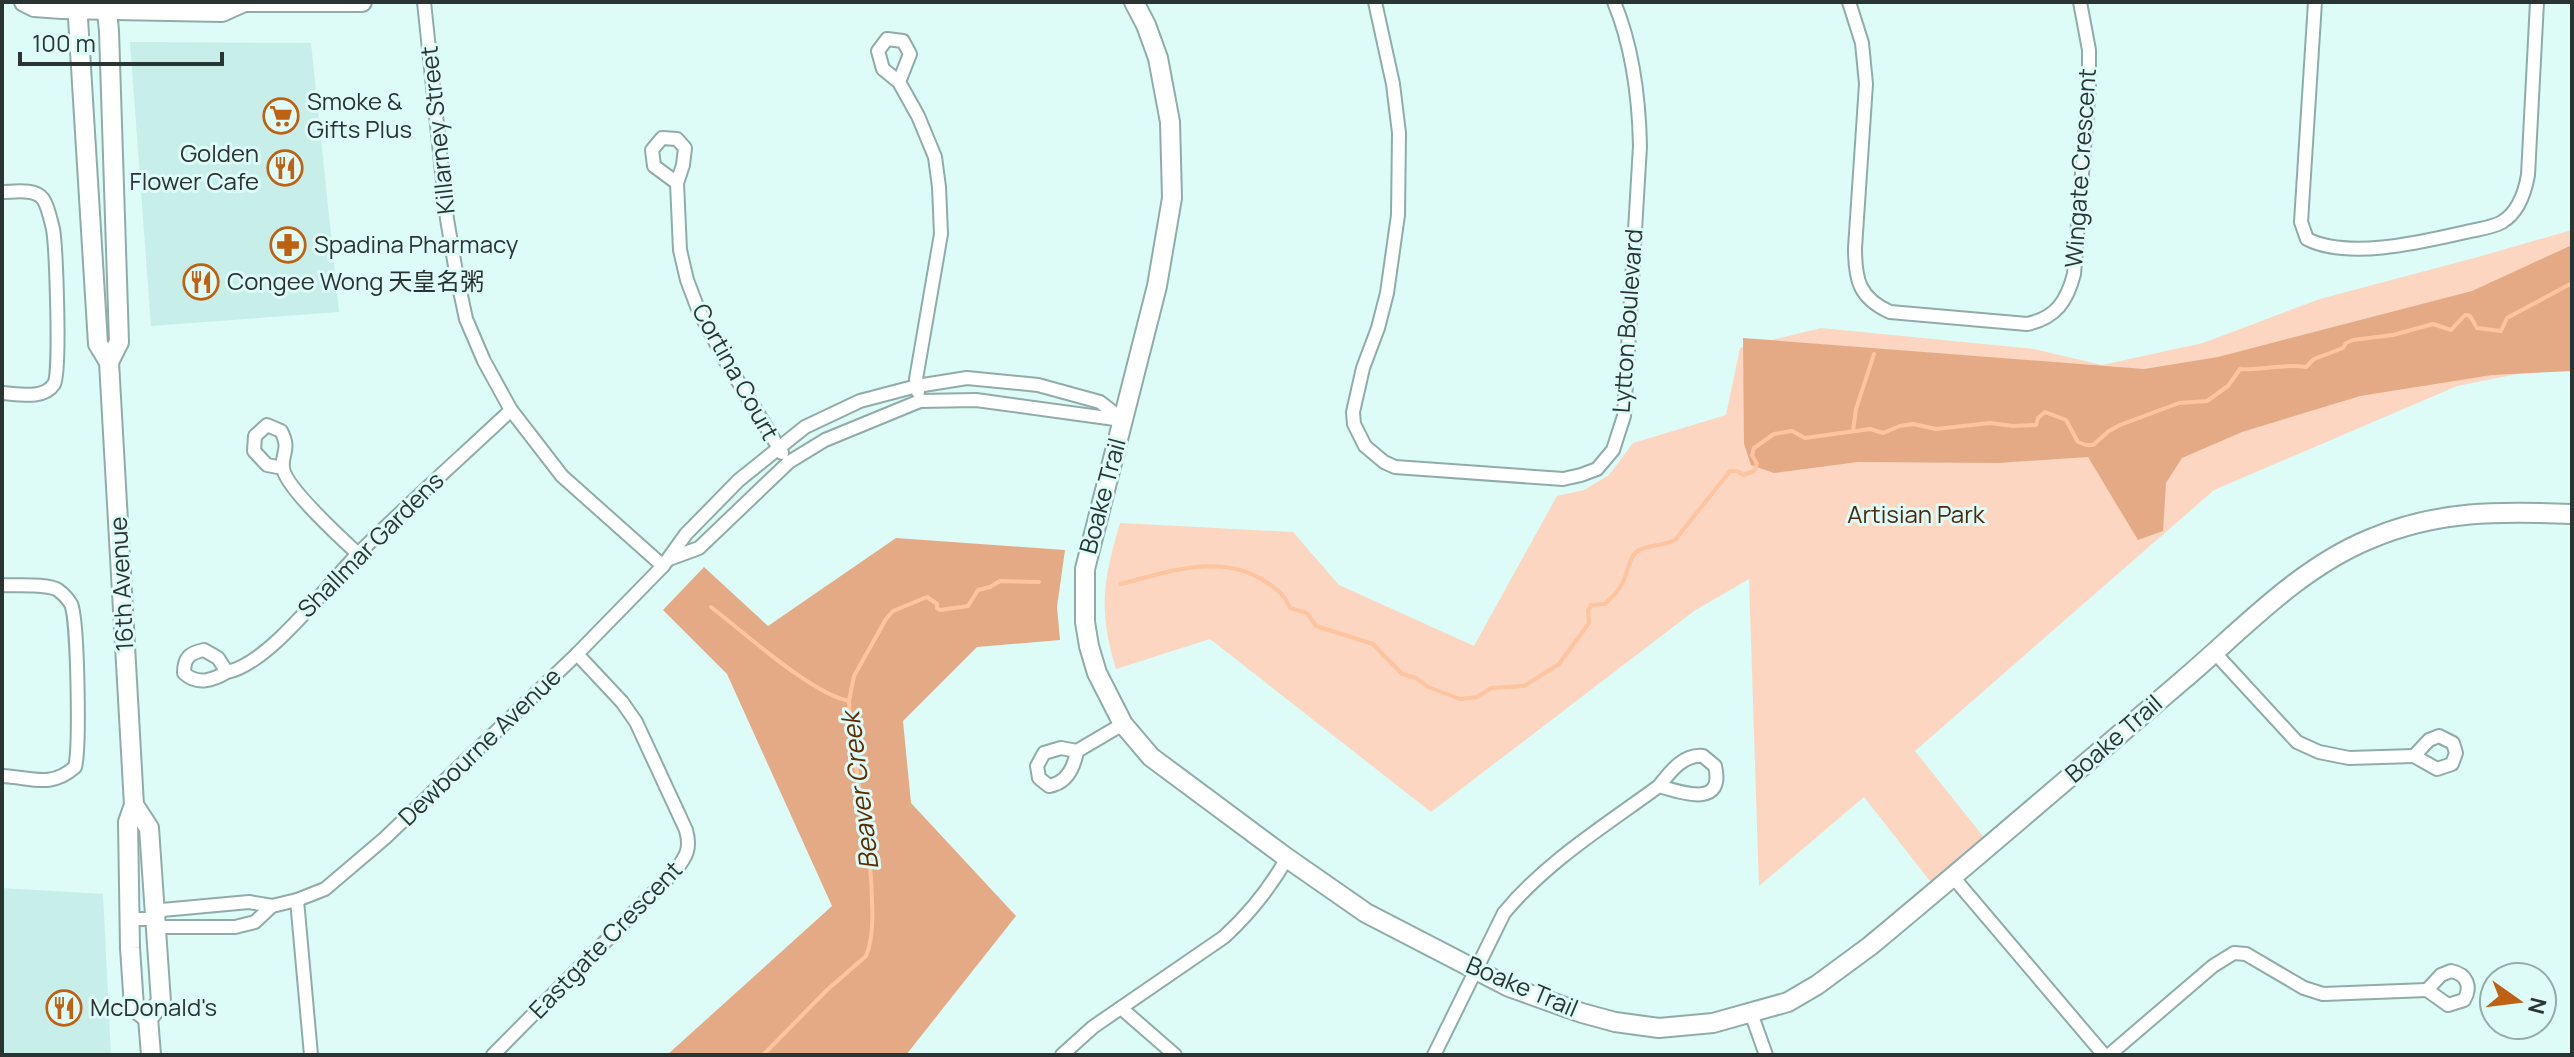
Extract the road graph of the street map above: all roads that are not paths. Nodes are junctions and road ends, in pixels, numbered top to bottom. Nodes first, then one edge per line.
1 (24, 2) edge
2 (362, 2) edge
3 (424, 2) edge
4 (1134, 2) edge
5 (1375, 2) edge
6 (1614, 2) edge
7 (1849, 2) edge
8 (2080, 2) edge
9 (2315, 2) edge
10 (2537, 2) edge
11 (251, 3) edge
12 (77, 6) edge
13 (106, 6) edge
14 (899, 82) dead end
15 (677, 183) dead end
16 (2, 192) edge
17 (109, 362) junction
18 (917, 386) junction
19 (2, 393) edge
20 (920, 401) junction
21 (511, 410) junction
22 (1123, 420) junction
23 (778, 449) junction
24 (789, 462) junction
25 (283, 468) dead end
26 (2572, 514) edge
27 (358, 554) junction
28 (666, 563) junction
29 (2, 585) edge
30 (2215, 653) junction
31 (577, 654) junction
32 (227, 672) dead end
33 (1123, 724) junction
34 (1077, 751) dead end
35 (2414, 756) dead end
36 (2, 776) edge
37 (1659, 786) junction
38 (134, 805) junction
39 (1287, 858) junction
40 (1953, 877) junction
41 (297, 900) junction
42 (272, 906) junction
43 (129, 919) junction
44 (155, 919) junction
45 (1476, 970) junction
46 (2427, 990) dead end
47 (1121, 1008) junction
48 (1751, 1013) junction
49 (148, 1018) junction
50 (151, 1055) edge
51 (311, 1055) edge
52 (493, 1055) edge
53 (1062, 1055) edge
54 (1175, 1055) edge
55 (1434, 1055) edge
56 (1766, 1055) edge
57 (2106, 1055) edge

1 - 12 street
2 - 11 street
3 - 21 street, Killarney Street
4 - 22 street, Boake Trail
5 - 6 street, Lytton Boulevard
7 - 8 street, Wingate Crescent
9 - 10 street
11 - 13 street
12 - 13 street
12 - 17 street, 16th Avenue
13 - 17 street, 16th Avenue
14 - 18 street
15 - 23 street, Cortina Court
16 - 19 street
17 - 38 street, 16th Avenue
18 - 20 street
18 - 22 street, Dewbourne Avenue
18 - 23 street, Dewbourne Avenue
20 - 22 street, Dewbourne Avenue
20 - 24 street, Dewbourne Avenue
21 - 27 street, Shallmar Gardens
21 - 28 street, Killarney Street
22 - 33 street, Boake Trail
23 - 24 street, Cortina Court
23 - 28 street, Dewbourne Avenue
24 - 28 street, Dewbourne Avenue
25 - 27 street
26 - 30 street, Boake Trail
27 - 32 street, Shallmar Gardens
28 - 31 street, Dewbourne Avenue
29 - 36 street
30 - 35 street
30 - 40 street, Boake Trail
31 - 41 street, Dewbourne Avenue
31 - 52 street, Eastgate Crescent
33 - 34 street
33 - 39 street, Boake Trail
37 - 37 street
37 - 45 street
38 - 43 street, 16th Avenue
38 - 44 street, 16th Avenue
39 - 45 street, Boake Trail
39 - 47 street
40 - 48 street, Boake Trail
40 - 57 street
41 - 42 street, Dewbourne Avenue
41 - 51 street
42 - 44 street, Dewbourne Avenue
42 - 44 street, Dewbourne Avenue
43 - 44 street, Dewbourne Avenue
43 - 49 street, 16th Avenue
44 - 49 street, 16th Avenue
45 - 48 street, Boake Trail
45 - 55 street
46 - 57 street
47 - 53 street
47 - 54 street
48 - 56 street
49 - 50 street, 16th Avenue

